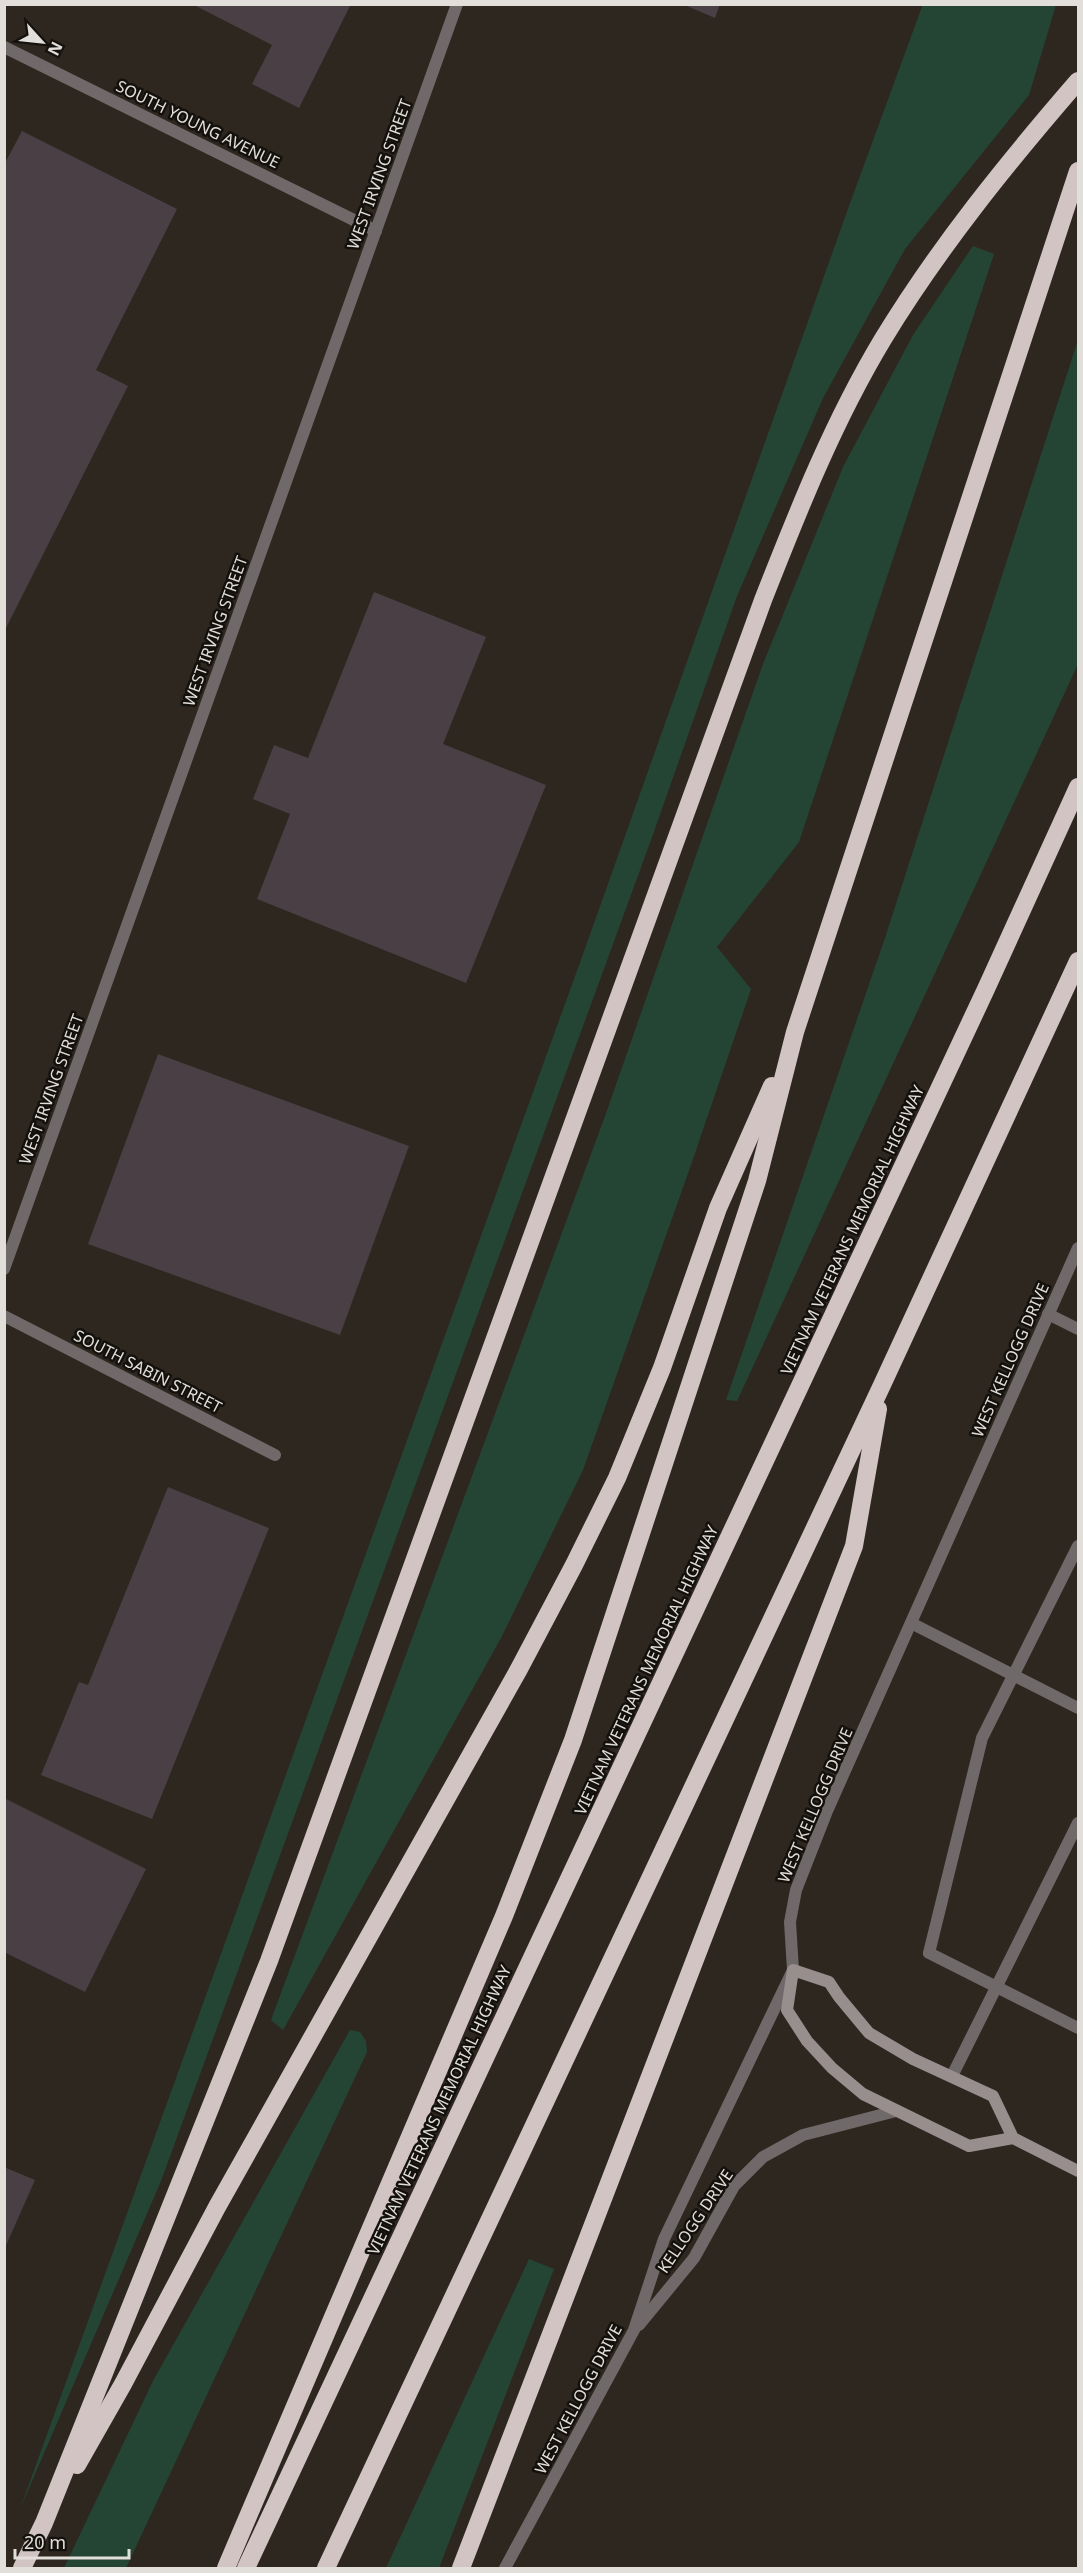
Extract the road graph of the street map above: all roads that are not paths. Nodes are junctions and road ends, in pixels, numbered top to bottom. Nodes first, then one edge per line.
1 (457, 4) edge
2 (4, 47) edge
3 (1078, 81) edge
4 (1078, 171) edge
5 (376, 231) junction
6 (1078, 787) edge
7 (1078, 961) edge
8 (759, 1136) junction
9 (1078, 1248) edge
10 (4, 1269) edge
11 (1048, 1314) junction
12 (4, 1316) edge
13 (1078, 1329) edge
14 (882, 1385) junction
15 (276, 1455) dead end
16 (1078, 1546) edge
17 (911, 1623) junction
18 (1014, 1676) junction
19 (1078, 1708) edge
20 (1078, 1823) edge
21 (793, 1970) junction
22 (997, 1987) junction
23 (1078, 2028) edge
24 (952, 2076) junction
25 (896, 2111) junction
26 (1013, 2138) junction
27 (1078, 2171) edge
28 (634, 2330) junction
29 (44, 2523) junction
30 (22, 2568) edge
31 (226, 2568) edge
32 (246, 2568) edge
33 (326, 2568) edge
34 (461, 2568) edge
35 (505, 2568) edge

1 - 5 street, WEST IRVING STREET
2 - 5 street, SOUTH YOUNG AVENUE
3 - 29 highway
4 - 8 highway
5 - 10 street, WEST IRVING STREET
6 - 32 highway, VIETNAM VETERANS MEMORIAL HIGHWAY
7 - 14 highway
8 - 29 highway
8 - 31 highway
9 - 11 street, WEST KELLOGG DRIVE
11 - 13 street
11 - 17 street, WEST KELLOGG DRIVE
12 - 15 street, SOUTH SABIN STREET
14 - 33 highway
14 - 34 highway
16 - 18 street
17 - 18 street
17 - 21 street, WEST KELLOGG DRIVE
18 - 19 street
18 - 22 street
20 - 22 street
21 - 24 street
21 - 25 street
21 - 28 street, WEST KELLOGG DRIVE
22 - 23 street
22 - 24 street
24 - 26 street
25 - 26 street
25 - 28 street, KELLOGG DRIVE
26 - 27 street
28 - 35 street, WEST KELLOGG DRIVE
29 - 30 highway

